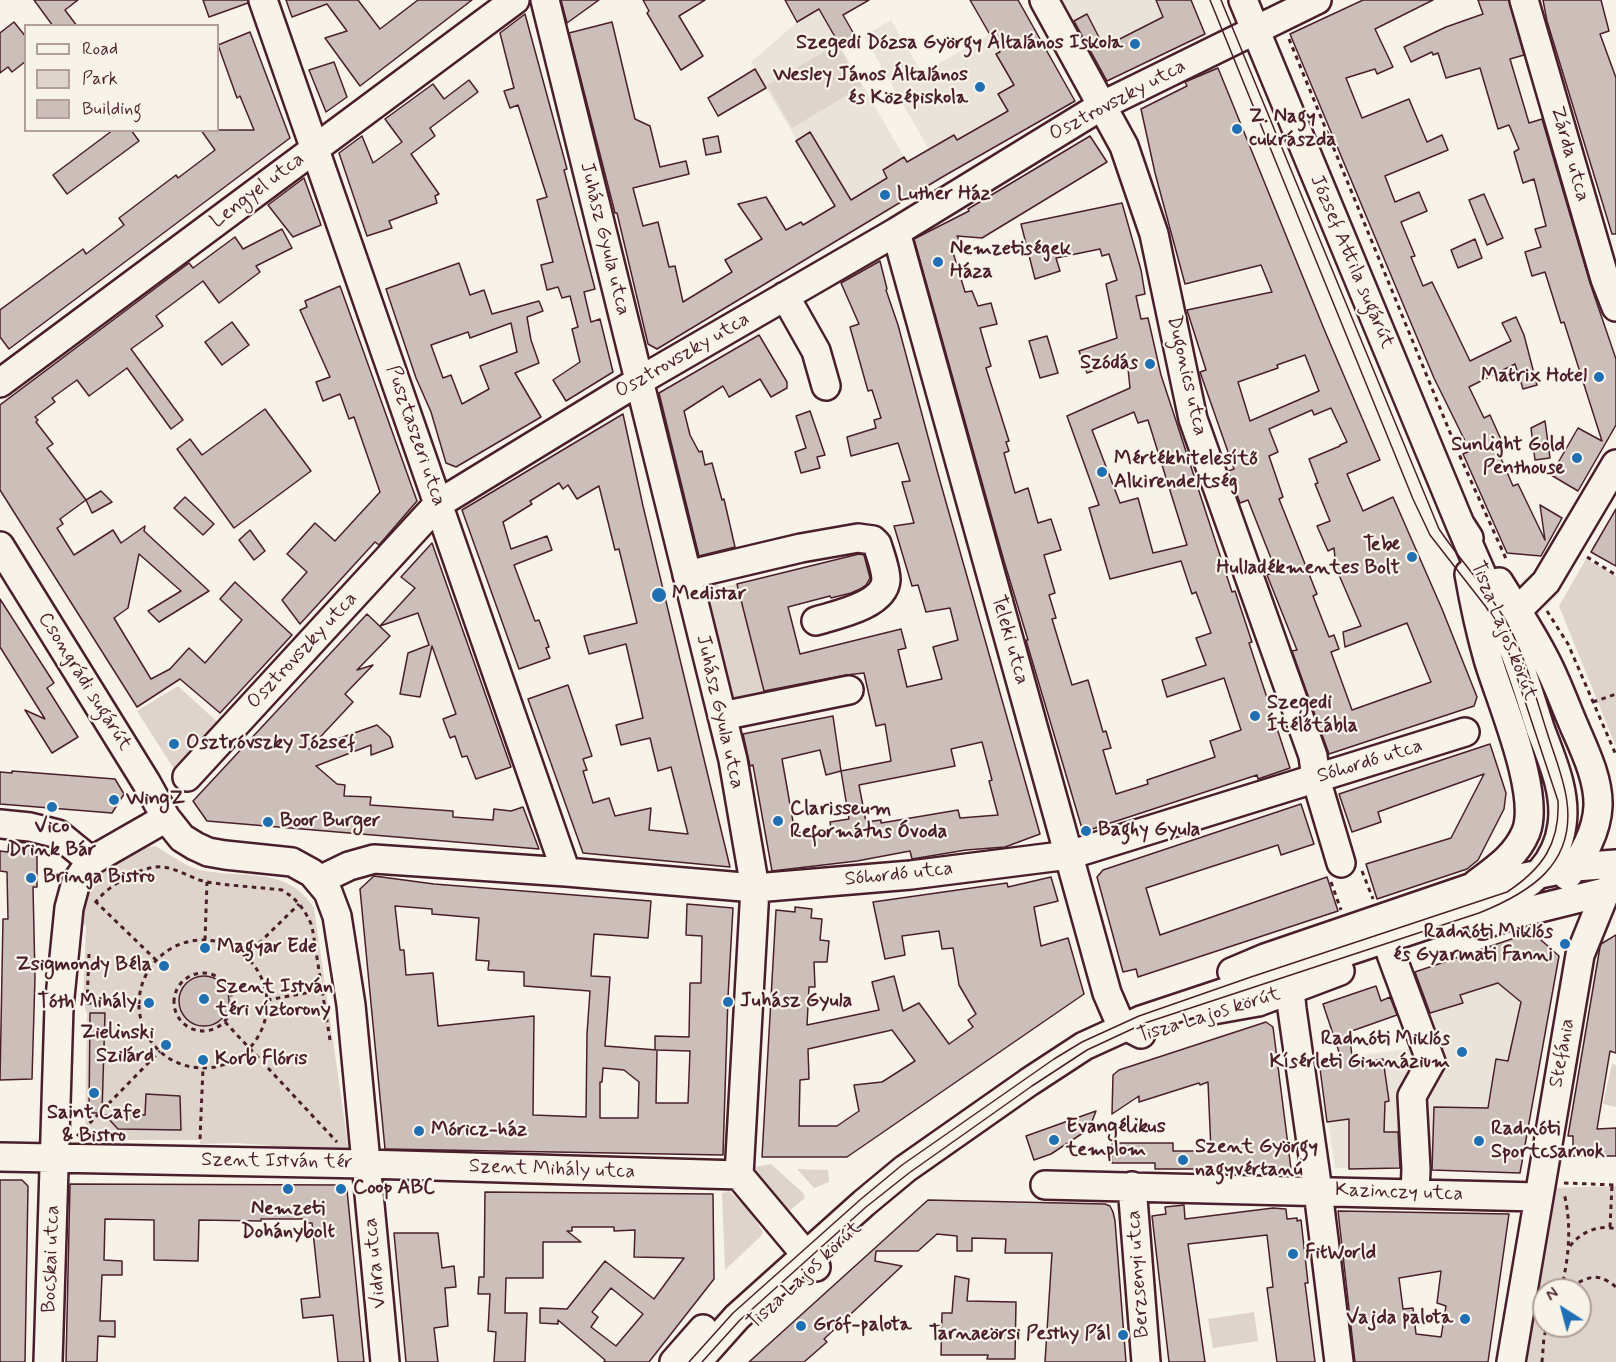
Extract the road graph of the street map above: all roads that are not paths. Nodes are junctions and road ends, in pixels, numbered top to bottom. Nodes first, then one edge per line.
1 (263, 0) edge
2 (515, 0) edge
3 (545, 0) edge
4 (1044, 0) edge
5 (1243, 0) edge
6 (1317, 0) edge
7 (1524, 0) edge
8 (1256, 32) junction
9 (1103, 105) junction
10 (316, 148) junction
11 (896, 232) junction
12 (785, 296) junction
13 (1616, 307) edge
14 (639, 381) junction
15 (0, 383) edge
16 (826, 386) dead end
17 (1616, 464) edge
18 (1609, 491) edge
19 (438, 504) junction
20 (1460, 524) junction
21 (0, 546) edge
22 (687, 575) junction
23 (1526, 603) junction
24 (816, 621) dead end
25 (849, 690) dead end
26 (722, 716) junction
27 (1466, 732) dead end
28 (187, 777) dead end
29 (1316, 779) junction
30 (1597, 791) junction
31 (166, 818) junction
32 (1616, 824) edge
33 (0, 825) edge
34 (1527, 830) junction
35 (1069, 855) junction
36 (1616, 864) edge
37 (1344, 870) road end
38 (83, 872) junction
39 (566, 872) junction
40 (1558, 875) junction
41 (320, 880) junction
42 (755, 888) junction
43 (1470, 888) junction
44 (1604, 891) edge
45 (1516, 914) junction
46 (1329, 937) junction
47 (1391, 954) junction
48 (1293, 978) junction
49 (1127, 1025) junction
50 (0, 1157) edge
51 (56, 1157) junction
52 (366, 1164) junction
53 (739, 1175) junction
54 (1045, 1185) dead end
55 (1132, 1186) junction
56 (1318, 1191) junction
57 (1415, 1194) junction
58 (1538, 1197) junction
59 (805, 1255) junction
60 (702, 1330) junction
61 (705, 1361) edge
62 (48, 1362) edge
63 (385, 1362) edge
64 (674, 1362) edge
65 (1146, 1362) edge
66 (1339, 1362) edge
67 (1511, 1362) edge

1 - 10 street, Pusztaszeri utca
2 - 10 street, Lengyel utca
3 - 14 street, Juhász Gyula utca
4 - 9 street, Dugonics utca
5 - 8 street, József Attila sugárút
6 - 8 street, Osztrovszky utca
7 - 13 street, Zárda utca
8 - 9 street, Osztrovszky utca
8 - 20 street, József Attila sugárút
9 - 11 street, Osztrovszky utca
9 - 29 street, Dugonics utca
10 - 15 street, Lengyel utca
10 - 19 street, Pusztaszeri utca
11 - 12 street, Osztrovszky utca
11 - 35 street, Teleki utca
12 - 14 street, Osztrovszky utca
12 - 16 street
14 - 19 street, Osztrovszky utca
14 - 22 street, Juhász Gyula utca
17 - 18 street
18 - 23 street
19 - 28 street, Osztrovszky utca
19 - 39 street, Pusztaszeri utca
20 - 23 street, József Attila sugárút
20 - 34 street, József Attila sugárút
20 - 40 street, Tisza Lajos körút
21 - 31 street, Csongrádi sugárút
22 - 24 street
22 - 26 street, Juhász Gyula utca
23 - 30 street, József Attila sugárút
25 - 26 street
26 - 42 street, Juhász Gyula utca
27 - 29 street, Sóhordó utca
29 - 35 street, Sóhordó utca
29 - 37 street, Dugonics utca
30 - 32 street
30 - 40 street, József Attila sugárút
31 - 38 street
31 - 41 street, Szent István tér
33 - 38 street
34 - 40 street
34 - 43 street, József Attila sugárút
35 - 42 street, Sóhordó utca
35 - 49 street, Teleki utca
36 - 40 street, Tisza Lajos körút
38 - 51 street
39 - 41 street, Sóhordó utca
39 - 42 street, Sóhordó utca
40 - 43 street, Tisza Lajos körút
40 - 44 street
40 - 45 street, József Attila sugárút
40 - 48 street, Tisza Lajos körút
41 - 52 street, Szent István tér
42 - 53 street, Juhász Gyula utca
43 - 46 street, Tisza Lajos körút
44 - 45 street, Tisza Lajos körút
44 - 58 street, Stefánia
45 - 47 street, Tisza Lajos körút
46 - 48 street
46 - 49 street, Tisza Lajos körút
47 - 48 street, Tisza Lajos körút
47 - 57 street
48 - 49 street, Tisza Lajos körút
48 - 56 street
49 - 59 street, Tisza Lajos körút
50 - 51 street, Szent István tér
51 - 52 street, Szent István tér
51 - 62 street, Bocskai utca
52 - 53 street, Szent Mihály utca
52 - 63 street, Vidra utca
53 - 59 street
54 - 55 street, Kazinczy utca
55 - 56 street, Kazinczy utca
55 - 65 street, Berzsenyi utca
56 - 57 street, Kazinczy utca
56 - 66 street
57 - 58 street, Kazinczy utca
58 - 67 street, Stefánia
59 - 60 street, Tisza Lajos körút
59 - 61 street, Tisza Lajos körút
60 - 61 street, Tisza Lajos körút
60 - 64 street, Tisza Lajos körút

